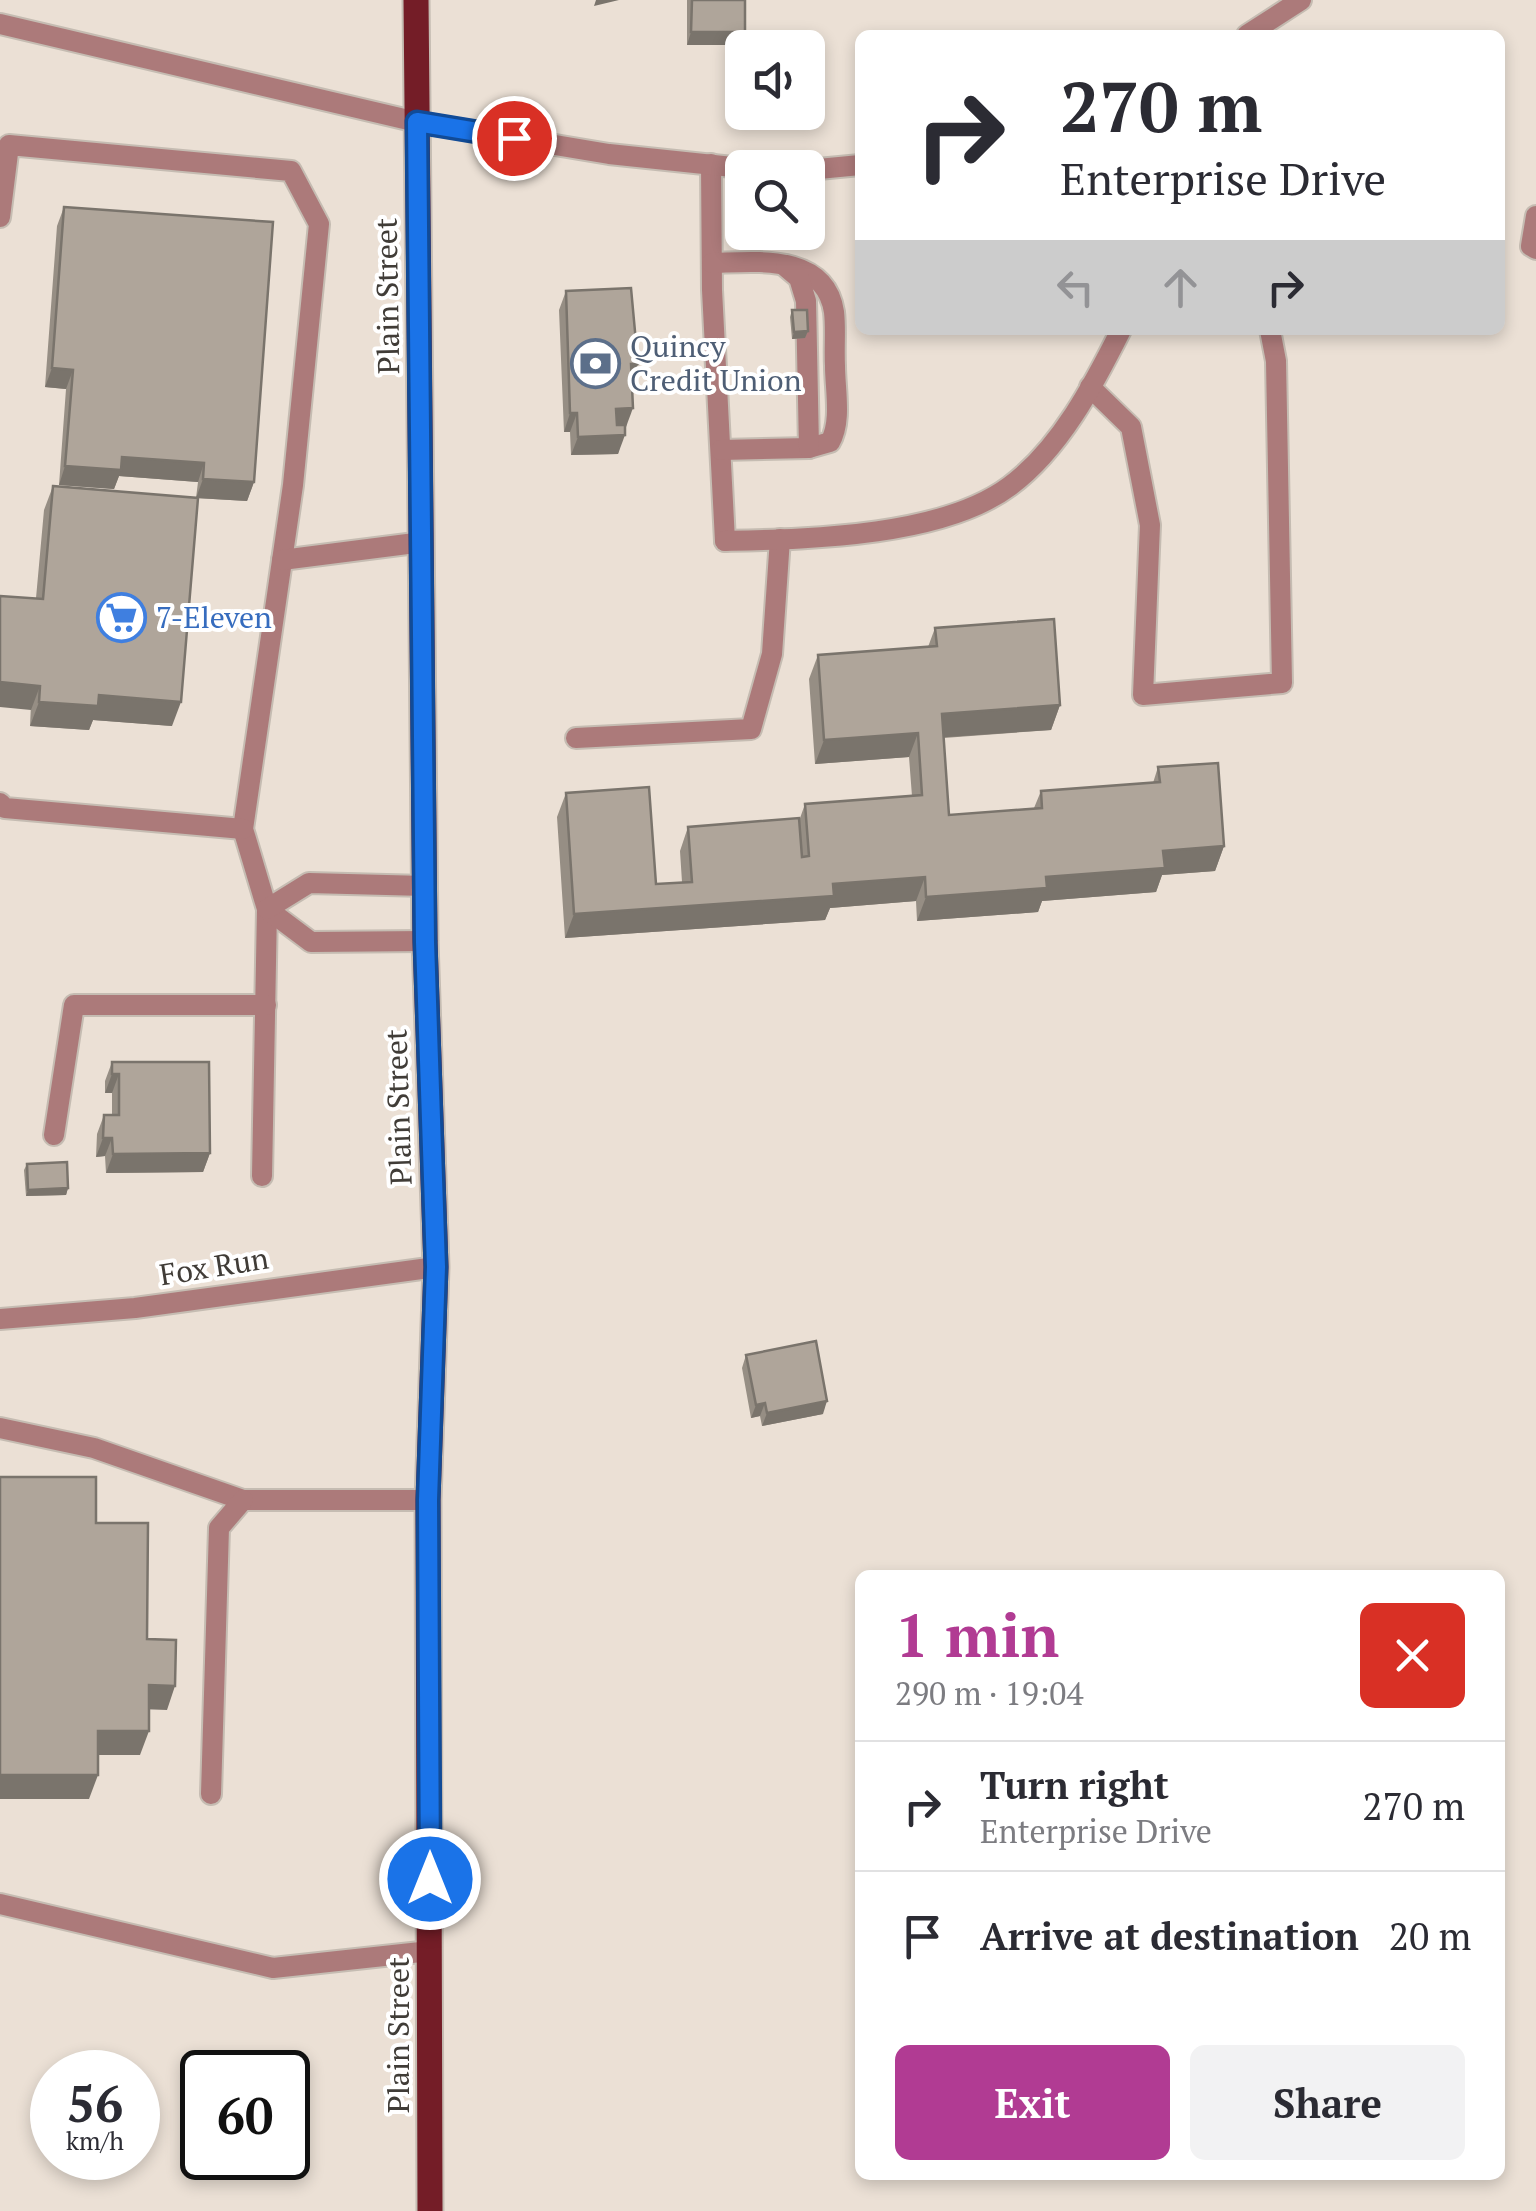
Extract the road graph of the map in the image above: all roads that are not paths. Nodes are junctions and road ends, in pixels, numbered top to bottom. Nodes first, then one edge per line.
1 (416, 0) edge
2 (1301, 0) edge
3 (0, 24) edge
4 (1255, 30) edge
5 (417, 122) junction
6 (711, 164) junction
7 (855, 165) edge
8 (725, 166) edge
9 (825, 168) edge
10 (1536, 216) edge
11 (0, 217) edge
12 (1536, 250) edge
13 (712, 263) junction
14 (1118, 335) edge
15 (1271, 335) edge
16 (1090, 386) junction
17 (721, 450) junction
18 (780, 539) junction
19 (423, 542) junction
20 (282, 560) junction
21 (576, 738) dead end
22 (0, 804) edge
23 (244, 829) junction
24 (425, 886) junction
25 (267, 909) junction
26 (425, 942) junction
27 (266, 1005) junction
28 (54, 1135) dead end
29 (262, 1176) dead end
30 (436, 1267) junction
31 (0, 1319) edge
32 (0, 1428) edge
33 (243, 1500) junction
34 (428, 1500) junction
35 (211, 1794) dead end
36 (0, 1904) edge
37 (430, 1951) junction
38 (430, 2211) edge

1 - 5 main road, Plain Street
2 - 4 street
3 - 5 street
5 - 6 street
5 - 19 main road, Plain Street
6 - 8 street
6 - 13 street
7 - 9 street
10 - 12 street
11 - 20 street
13 - 17 street
13 - 17 street
14 - 16 street
15 - 16 street
16 - 18 street
17 - 18 street
18 - 21 street
19 - 20 street
19 - 24 main road, Plain Street
20 - 23 street
22 - 23 street
23 - 25 street
24 - 25 street
24 - 26 main road, Plain Street
25 - 26 street
25 - 27 street
26 - 30 main road, Plain Street
27 - 28 street
27 - 29 street
30 - 31 street, Fox Run
30 - 34 main road, Plain Street
32 - 33 street
33 - 34 street
33 - 35 street
34 - 37 main road, Plain Street
36 - 37 street
37 - 38 main road, Plain Street

